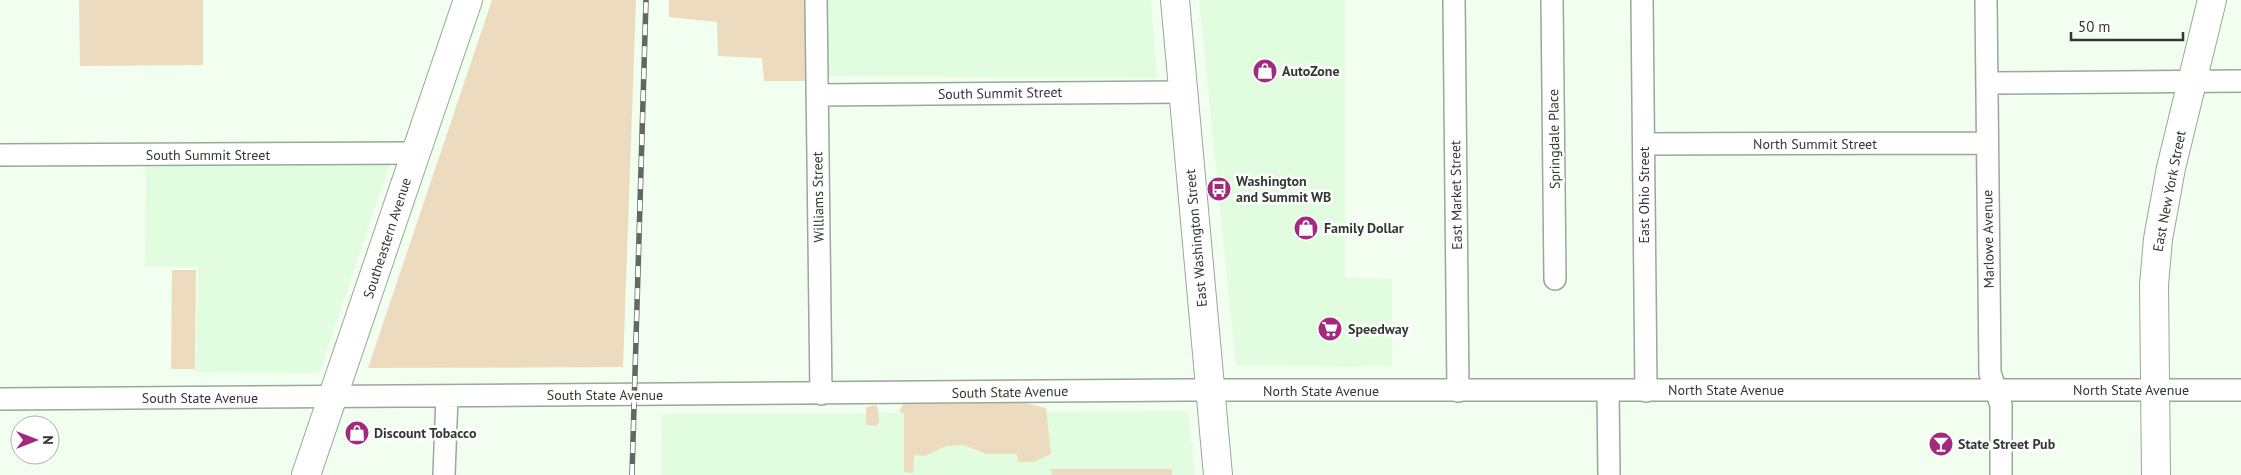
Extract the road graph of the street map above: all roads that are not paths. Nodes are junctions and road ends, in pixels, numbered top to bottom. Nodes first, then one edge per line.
1 (468, 0) edge
2 (816, 0) edge
3 (1175, 0) edge
4 (1454, 0) edge
5 (1552, 0) edge
6 (1642, 0) edge
7 (1986, 0) edge
8 (2212, 0) edge
9 (2241, 81) edge
10 (2192, 82) junction
11 (1987, 83) junction
12 (1184, 92) junction
13 (817, 95) junction
14 (1987, 143) junction
15 (1644, 144) junction
16 (415, 153) junction
17 (0, 155) edge
18 (1555, 279) dead end
19 (1995, 390) junction
20 (2156, 390) junction
21 (2241, 390) edge
22 (1210, 391) junction
23 (1458, 391) junction
24 (1608, 391) junction
25 (1646, 391) junction
26 (821, 394) junction
27 (446, 396) junction
28 (333, 397) junction
29 (0, 399) edge
30 (306, 475) edge
31 (444, 475) edge
32 (1218, 475) edge
33 (1609, 475) edge
34 (2001, 475) edge
35 (2156, 475) edge

1 - 16 main road, Southeastern Avenue
2 - 13 street, Williams Street
3 - 12 main road, East Washington Street
4 - 23 street, East Market Street
5 - 18 street, Springdale Place
6 - 15 street, East Ohio Street
7 - 11 street, Marlowe Avenue
8 - 10 main road, East New York Street
9 - 10 street
10 - 11 street
10 - 20 main road, East New York Street
11 - 14 street, Marlowe Avenue
12 - 13 street, South Summit Street
12 - 22 main road, East Washington Street
13 - 26 street, Williams Street
14 - 15 street, North Summit Street
14 - 19 street, Marlowe Avenue
15 - 25 street, East Ohio Street
16 - 17 street, South Summit Street
16 - 28 main road, Southeastern Avenue
19 - 20 street, North State Avenue
19 - 25 street, North State Avenue
19 - 34 street, Marlowe Avenue
20 - 21 street, North State Avenue
20 - 35 main road, East New York Street
22 - 23 street, North State Avenue
22 - 26 street, South State Avenue
22 - 32 main road, East Washington Street
23 - 24 street, North State Avenue
24 - 25 street, North State Avenue
24 - 33 street
26 - 27 street, South State Avenue
27 - 28 street, South State Avenue
27 - 31 street
28 - 29 street, South State Avenue
28 - 30 main road, Southeastern Avenue

